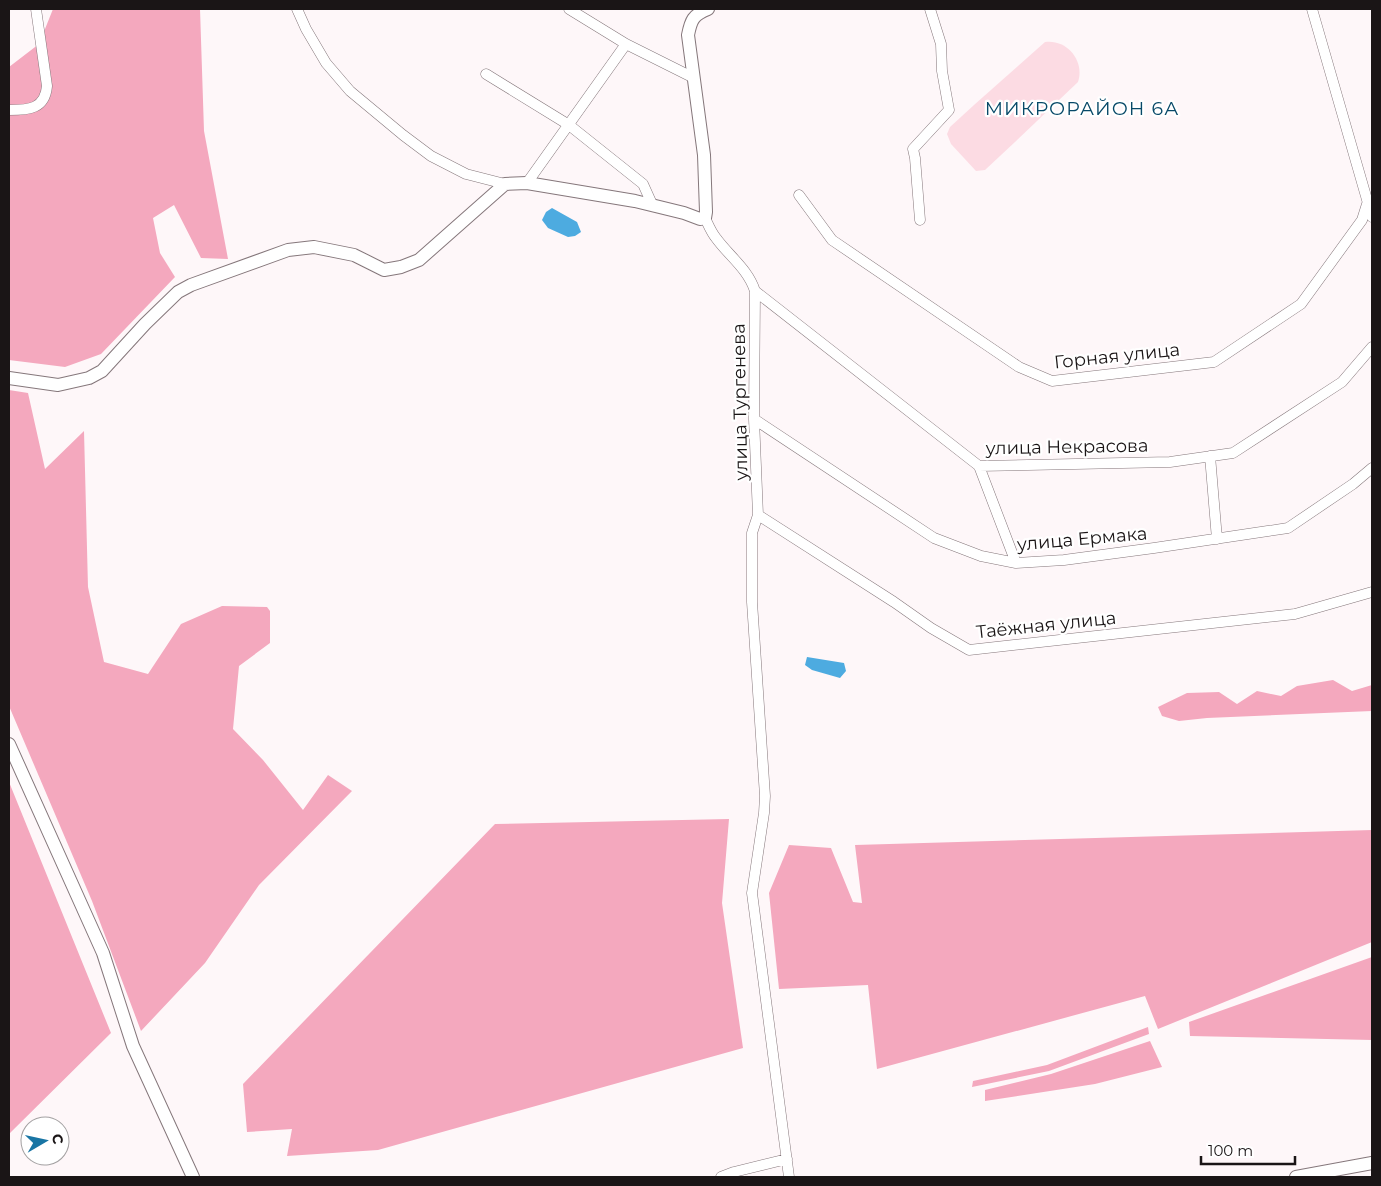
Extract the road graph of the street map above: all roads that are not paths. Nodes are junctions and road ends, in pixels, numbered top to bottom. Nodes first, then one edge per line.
1 (36, 9) edge
2 (297, 9) edge
3 (569, 9) edge
4 (708, 9) edge
5 (930, 9) edge
6 (1312, 9) edge
7 (694, 12) edge
8 (626, 44) junction
9 (486, 74) dead end
10 (694, 78) junction
11 (9, 110) edge
12 (569, 125) junction
13 (527, 183) junction
14 (505, 184) junction
15 (799, 195) dead end
16 (1370, 200) edge
17 (652, 204) junction
18 (1372, 217) edge
19 (704, 218) junction
20 (920, 220) dead end
21 (755, 291) junction
22 (1372, 347) edge
23 (9, 378) edge
24 (754, 419) junction
25 (1210, 456) junction
26 (979, 466) junction
27 (1372, 468) edge
28 (758, 515) junction
29 (1217, 539) junction
30 (1016, 563) junction
31 (1372, 592) edge
32 (9, 744) edge
33 (787, 1159) junction
34 (1372, 1163) edge
35 (193, 1177) edge
36 (721, 1177) edge
37 (790, 1177) edge
38 (1296, 1177) edge

1 - 11 street
2 - 14 street
3 - 8 street
4 - 7 main road
5 - 20 street
6 - 16 street
7 - 10 main road
8 - 10 street
8 - 12 street
9 - 12 street
10 - 19 main road
12 - 13 street
12 - 17 street
13 - 14 main road
13 - 17 main road
14 - 23 main road
15 - 16 street, Горная улица
16 - 18 street
17 - 19 main road
19 - 21 street, улица Тургенева
21 - 24 street, улица Тургенева
21 - 26 street, улица Некрасова
22 - 25 street, улица Некрасова
24 - 28 street, улица Тургенева
24 - 30 street, улица Ермака
25 - 26 street, улица Некрасова
25 - 29 street
26 - 30 street
27 - 29 street, улица Ермака
28 - 31 street, Таёжная улица
28 - 33 street, улица Тургенева
29 - 30 street, улица Ермака
32 - 35 main road
33 - 36 street
33 - 37 street, улица Тургенева
34 - 38 main road

